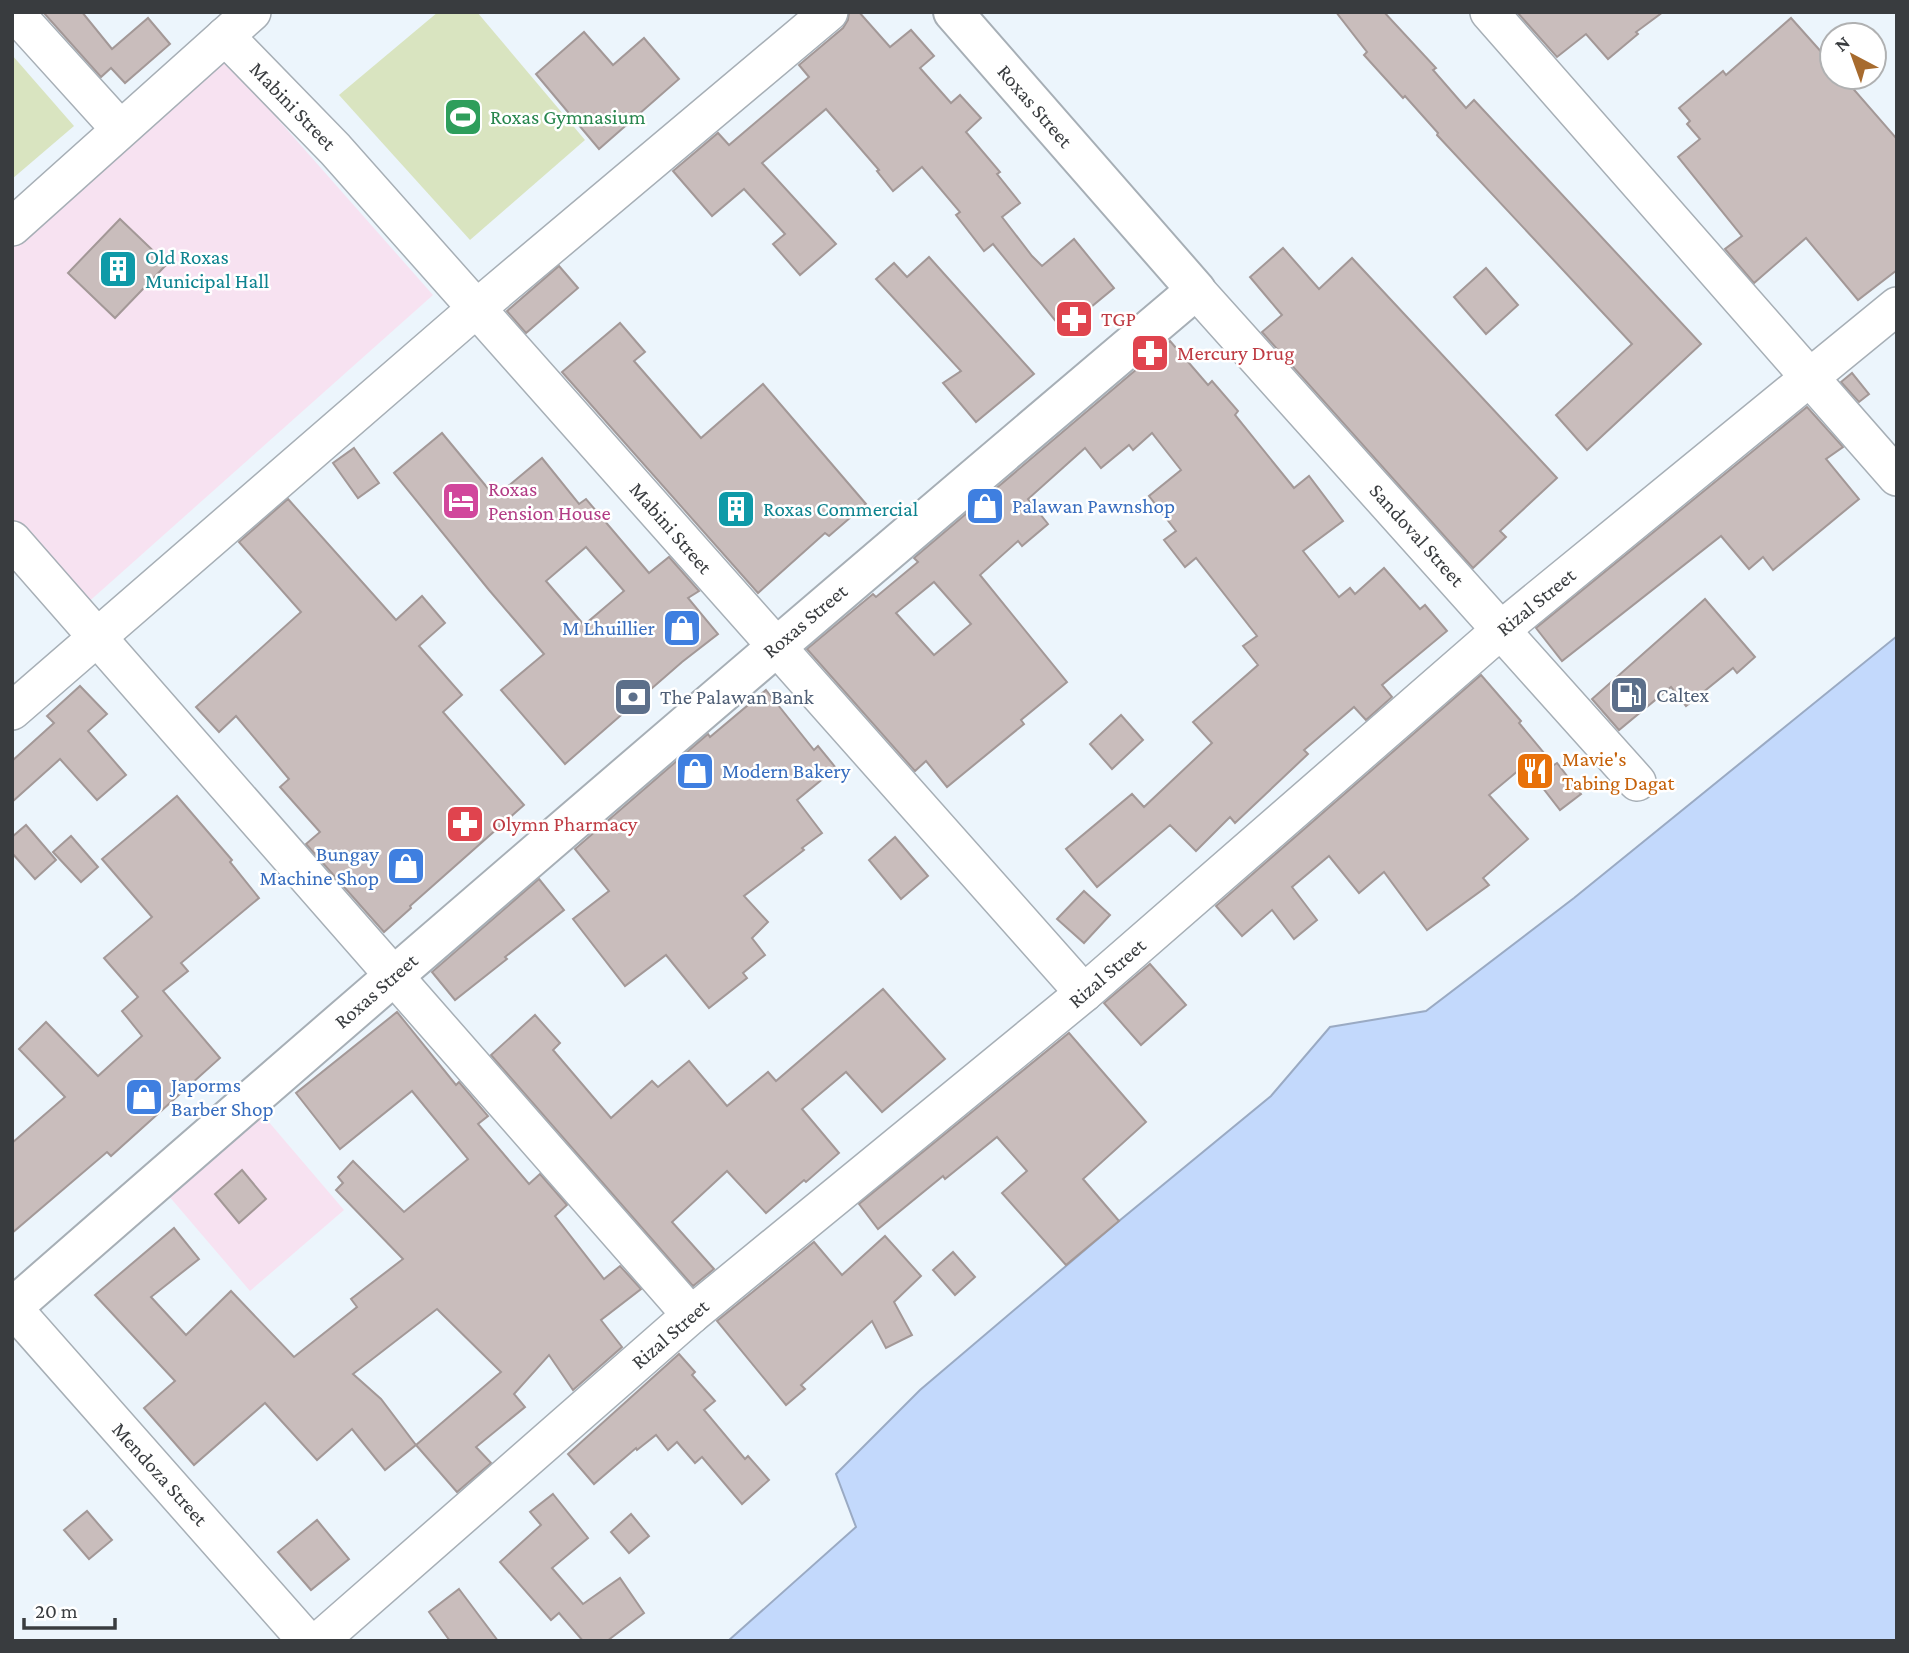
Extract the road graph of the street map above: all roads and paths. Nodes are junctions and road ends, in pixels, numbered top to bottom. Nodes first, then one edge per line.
1 (14, 12) edge
2 (252, 12) edge
3 (829, 12) edge
4 (953, 12) edge
5 (1489, 12) edge
6 (225, 36) junction
7 (120, 129) junction
8 (12, 227) edge
9 (1196, 290) junction
10 (1897, 306) edge
11 (477, 308) junction
12 (1811, 378) junction
13 (1897, 477) edge
14 (12, 540) edge
15 (1502, 629) junction
16 (97, 635) junction
17 (775, 646) junction
18 (12, 710) edge
19 (1637, 782) dead end
20 (393, 975) junction
21 (1084, 993) junction
22 (12, 1307) edge
23 (691, 1315) junction
24 (307, 1641) edge
25 (319, 1641) edge

1 - 7 street
2 - 6 street
3 - 11 street
4 - 9 main road, Roxas Street
5 - 12 street
6 - 7 street
6 - 11 street, Mabini Street
7 - 8 street
9 - 15 street, Sandoval Street
9 - 17 main road, Roxas Street
10 - 12 street, Rizal Street
11 - 16 street
11 - 17 street, Mabini Street
12 - 13 street
12 - 15 street, Rizal Street
14 - 16 street
15 - 19 street, Sandoval Street
15 - 21 street, Rizal Street
16 - 18 street
16 - 20 street
17 - 20 main road, Roxas Street
17 - 21 street, Mabini Street
20 - 22 main road, Roxas Street
20 - 23 street
21 - 23 street, Rizal Street
22 - 24 street, Mendoza Street
23 - 25 street, Rizal Street

